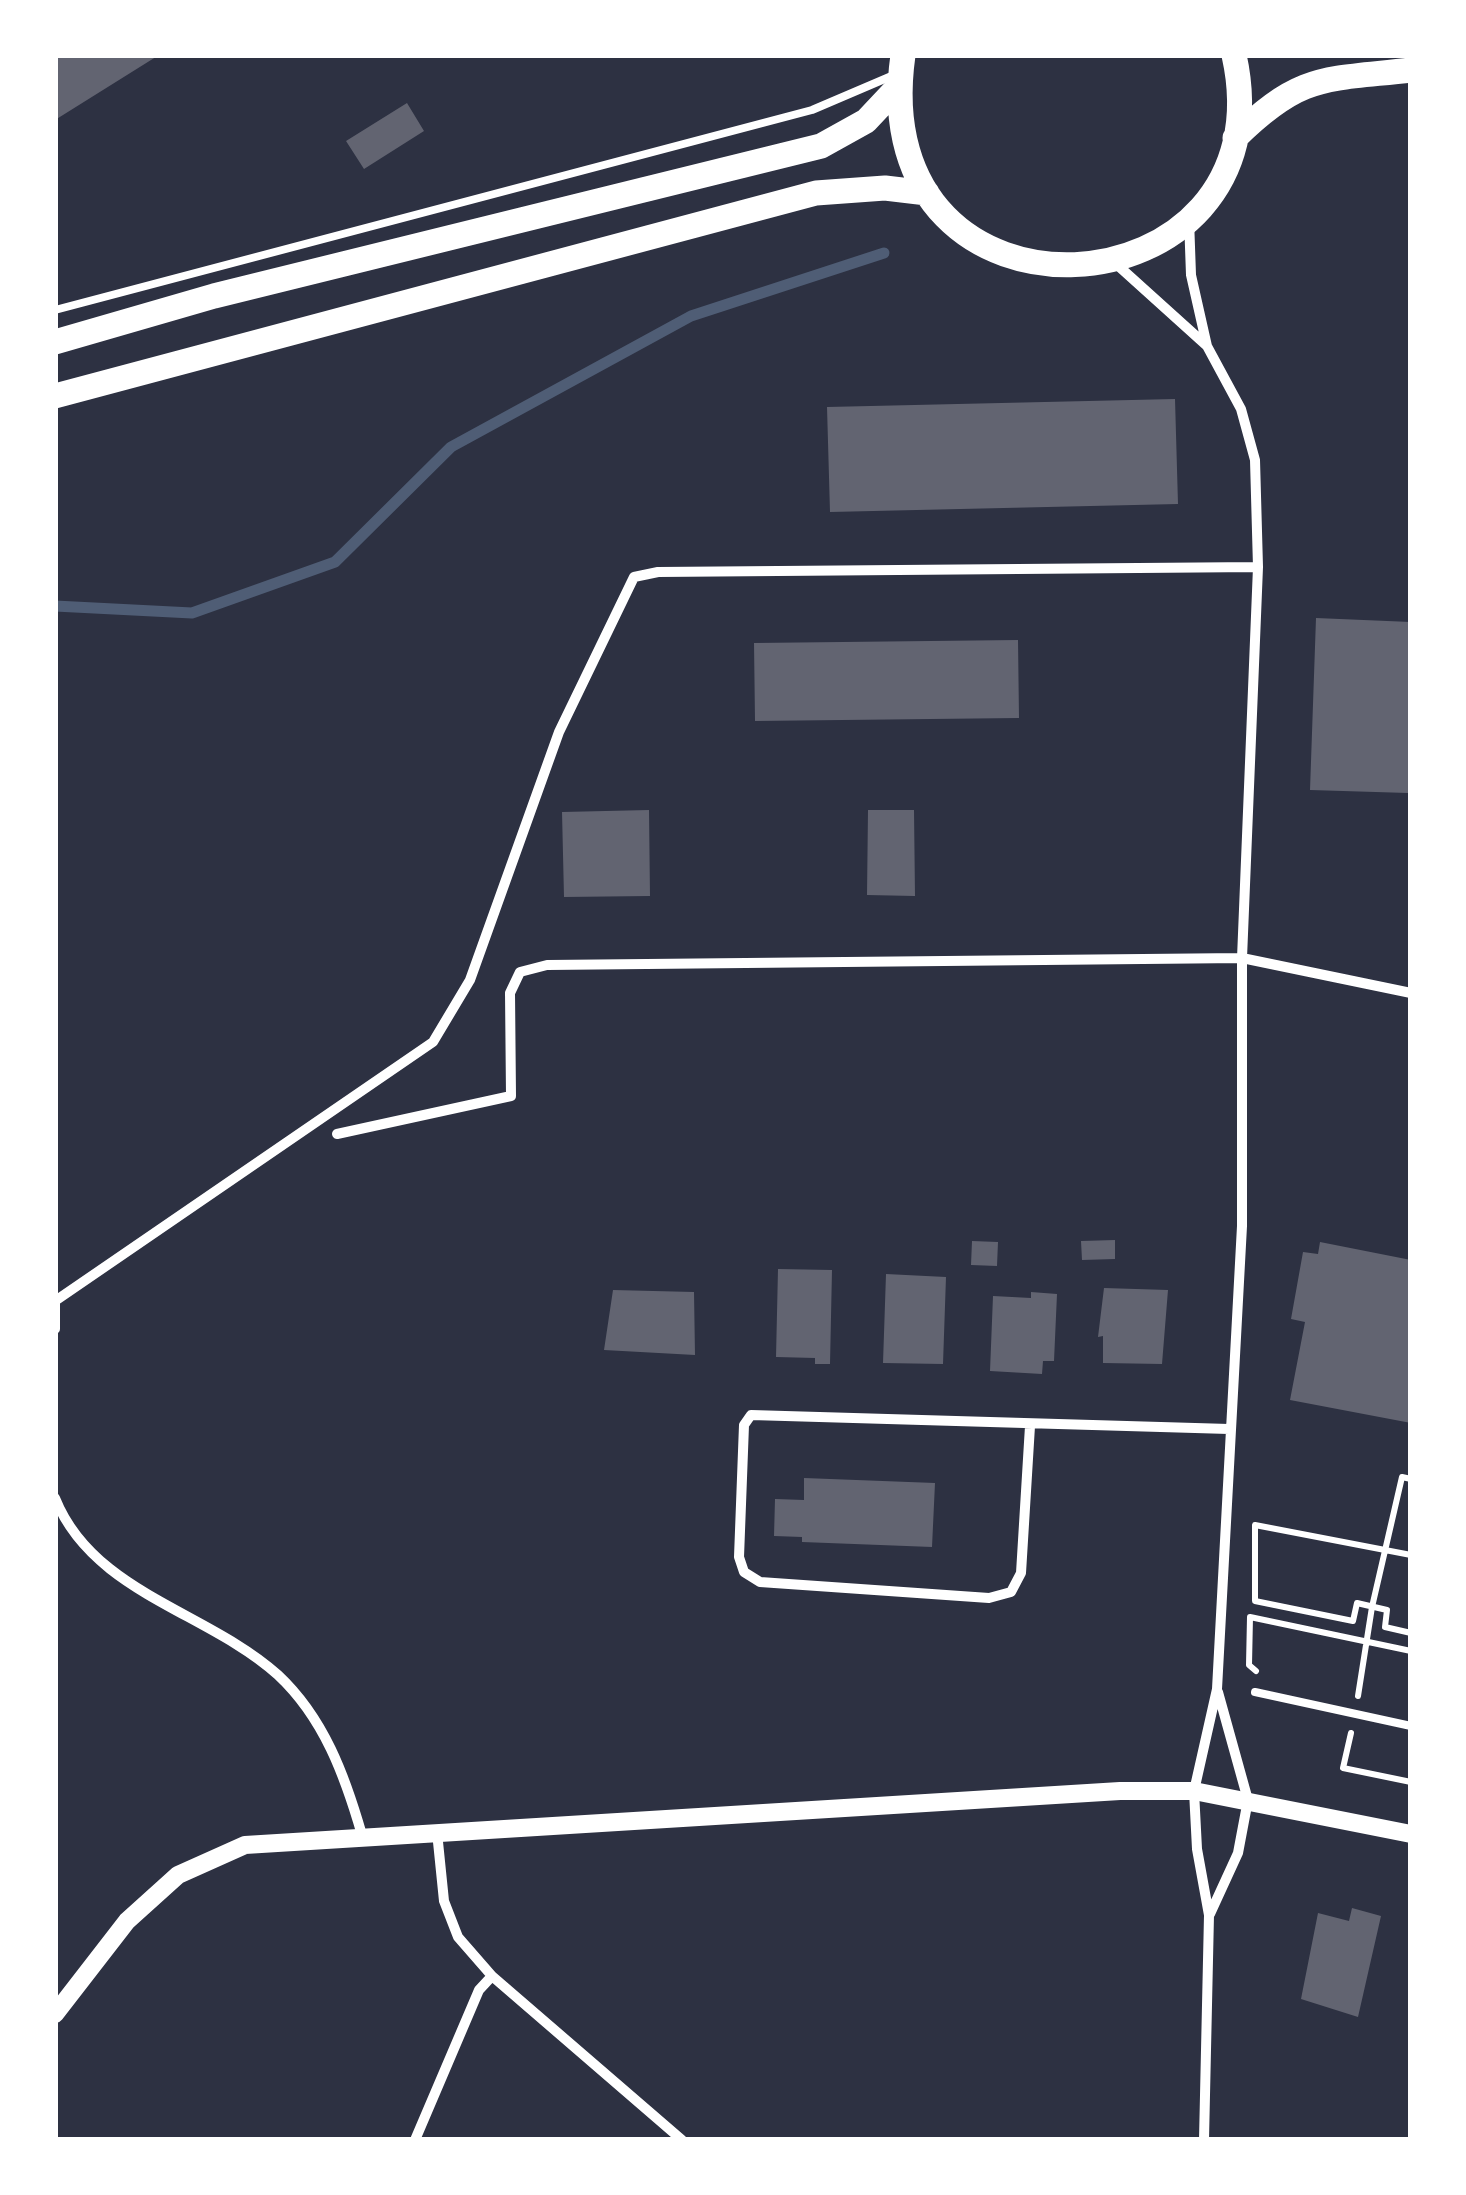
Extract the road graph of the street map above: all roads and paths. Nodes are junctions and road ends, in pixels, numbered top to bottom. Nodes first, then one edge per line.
1 (1234, 55) edge
2 (1411, 70) edge
3 (900, 71) edge
4 (1235, 138) junction
5 (928, 193) junction
6 (1189, 219) junction
7 (1114, 262) junction
8 (55, 310) edge
9 (55, 342) edge
10 (1207, 346) junction
11 (55, 396) edge
12 (1258, 567) junction
13 (1242, 958) junction
14 (1411, 993) edge
15 (337, 1134) dead end
16 (56, 1298) edge
17 (55, 1330) edge
18 (1030, 1426) junction
19 (1229, 1429) junction
20 (1411, 1478) edge
21 (55, 1498) edge
22 (1386, 1550) junction
23 (1411, 1555) edge
24 (1372, 1607) junction
25 (1411, 1633) edge
26 (1367, 1638) dead end
27 (1411, 1651) edge
28 (1217, 1689) junction
29 (1254, 1692) joint
30 (1411, 1726) edge
31 (1343, 1768) dead end
32 (1411, 1782) edge
33 (1194, 1791) junction
34 (1248, 1800) junction
35 (437, 1832) junction
36 (1411, 1834) edge
37 (362, 1835) junction
38 (1209, 1914) junction
39 (492, 1976) junction
40 (55, 2014) edge
41 (415, 2140) edge
42 (682, 2140) edge
43 (1204, 2140) edge

1 - 4 main road
2 - 4 main road
3 - 5 main road
3 - 8 lane
3 - 9 main road
4 - 6 main road
5 - 7 main road
5 - 11 main road
6 - 7 main road
6 - 10 street
7 - 10 street
10 - 12 street
12 - 13 street
12 - 16 street
13 - 14 street
13 - 15 street
13 - 19 street
16 - 17 street
18 - 18 street
18 - 19 street
19 - 28 street
20 - 22 path
21 - 37 street
22 - 23 path
22 - 24 path
22 - 24 path
24 - 25 path
24 - 26 path
27 - 29 path
28 - 33 street
28 - 34 street
29 - 30 lane
31 - 32 path
33 - 34 street
33 - 35 street
33 - 38 street
34 - 36 street
34 - 38 street
35 - 37 street
35 - 39 street
37 - 40 street
38 - 43 street
39 - 41 street
39 - 42 street

